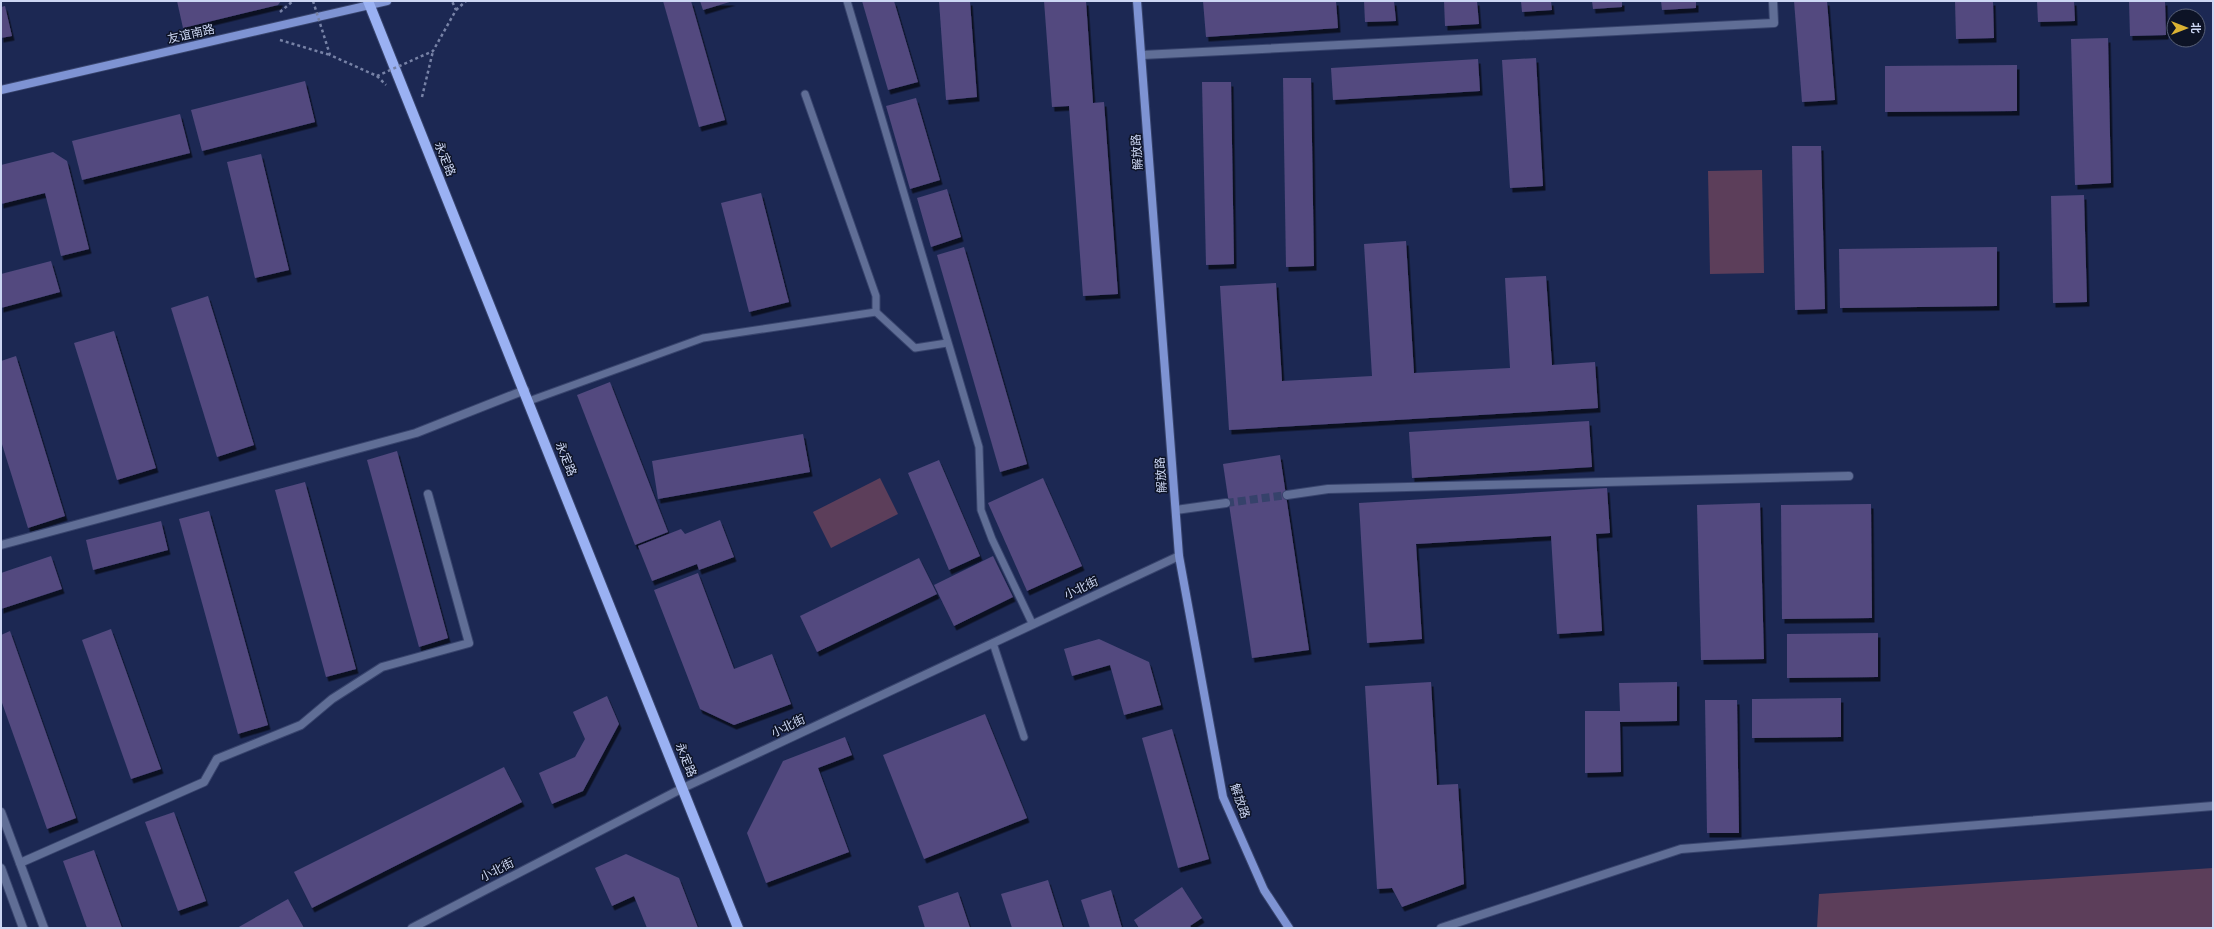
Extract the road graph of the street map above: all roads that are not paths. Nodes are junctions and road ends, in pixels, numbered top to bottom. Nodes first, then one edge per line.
1 (387, 1) edge
2 (847, 1) edge
3 (1137, 1) edge
4 (1772, 1) edge
5 (369, 3) edge
6 (1142, 55) junction
7 (1, 90) edge
8 (805, 94) dead end
9 (876, 312) junction
10 (947, 343) junction
11 (525, 390) junction
12 (529, 401) junction
13 (1849, 476) dead end
14 (428, 494) dead end
15 (1287, 495) tunnel mouth
16 (1226, 504) tunnel mouth
17 (1176, 510) junction
18 (1, 545) edge
19 (1179, 556) junction
20 (1032, 623) junction
21 (993, 643) junction
22 (1024, 736) dead end
23 (683, 788) junction
24 (2213, 806) edge
25 (1, 812) edge
26 (20, 863) junction
27 (1, 871) edge
28 (23, 928) edge
29 (44, 928) edge
30 (412, 928) edge
31 (738, 928) edge
32 (1289, 928) edge
33 (1441, 928) edge

1 - 5 main road, 友谊南路
2 - 10 lane
3 - 6 main road, 解放路
4 - 6 street
5 - 7 main road, 友谊南路
5 - 11 main road, 永定路
6 - 17 main road, 解放路
8 - 9 lane
9 - 10 lane
9 - 12 lane
10 - 20 lane
11 - 12 main road, 永定路
11 - 18 street
12 - 23 main road, 永定路
13 - 15 street
14 - 26 street
16 - 17 street
17 - 19 main road, 解放路
19 - 20 street, 小北街
19 - 32 main road, 解放路
20 - 21 street, 小北街
21 - 22 lane
21 - 23 street, 小北街
23 - 30 street, 小北街
23 - 31 main road, 永定路
24 - 33 street
25 - 26 street
26 - 29 street
27 - 28 street

